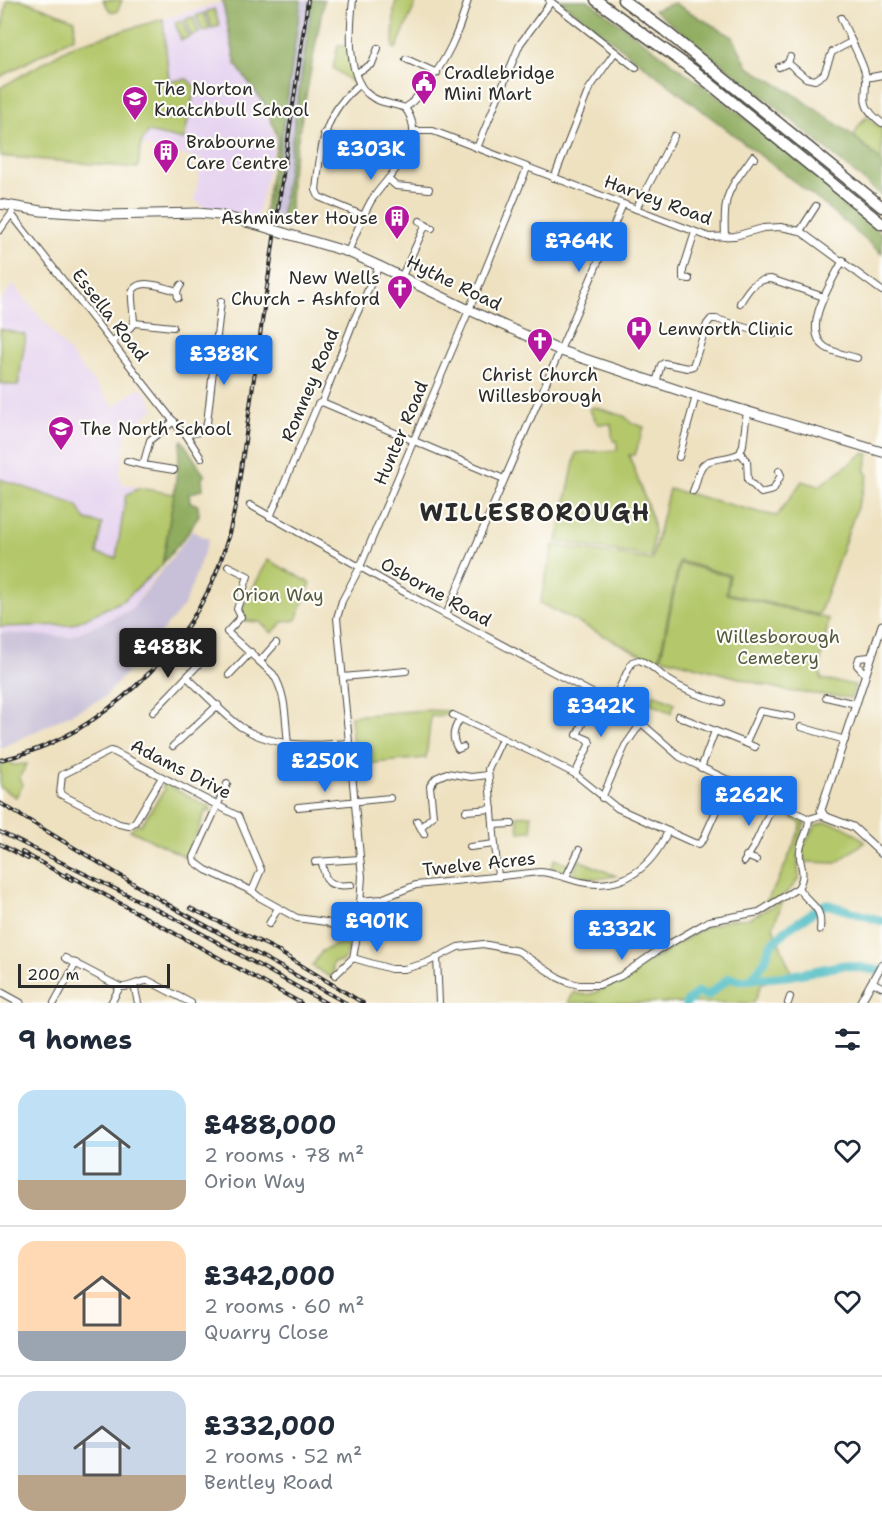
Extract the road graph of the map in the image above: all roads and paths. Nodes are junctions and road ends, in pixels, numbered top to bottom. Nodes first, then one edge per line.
1 (353, 0) edge
2 (468, 0) edge
3 (596, 0) edge
4 (623, 0) edge
5 (550, 1) edge
6 (841, 18) dead end
7 (851, 42) junction
8 (615, 52) junction
9 (378, 54) dead end
10 (406, 59) dead end
11 (779, 67) dead end
12 (636, 68) dead end
13 (356, 73) junction
14 (437, 73) junction
15 (882, 75) edge
16 (866, 78) junction
17 (360, 84) junction
18 (405, 108) junction
19 (882, 123) edge
20 (413, 131) junction
21 (324, 133) junction
22 (674, 136) dead end
23 (477, 148) junction
24 (348, 156) dead end
25 (755, 158) dead end
26 (526, 168) junction
27 (554, 178) junction
28 (388, 179) junction
29 (429, 189) dead end
30 (0, 204) edge
31 (622, 204) junction
32 (816, 206) dead end
33 (882, 207) edge
34 (636, 209) junction
35 (13, 211) junction
36 (364, 216) junction
37 (426, 224) dead end
38 (882, 224) edge
39 (0, 230) edge
40 (800, 231) junction
41 (695, 232) junction
42 (725, 237) junction
43 (348, 252) junction
44 (843, 260) junction
45 (379, 266) junction
46 (402, 276) junction
47 (688, 279) dead end
48 (179, 291) dead end
49 (882, 291) edge
50 (824, 297) junction
51 (221, 301) dead end
52 (740, 303) dead end
53 (469, 310) junction
54 (134, 323) junction
55 (174, 327) dead end
56 (774, 334) dead end
57 (112, 341) junction
58 (561, 351) junction
59 (857, 359) dead end
60 (656, 382) junction
61 (696, 396) junction
62 (323, 398) junction
63 (747, 411) junction
64 (174, 421) junction
65 (185, 433) junction
66 (414, 440) junction
67 (882, 452) edge
68 (740, 453) junction
69 (679, 457) dead end
70 (201, 458) dead end
71 (127, 461) dead end
72 (143, 465) junction
73 (174, 470) dead end
74 (782, 474) dead end
75 (504, 479) junction
76 (693, 491) dead end
77 (250, 505) dead end
78 (270, 517) junction
79 (228, 566) dead end
80 (360, 567) junction
81 (446, 615) junction
82 (882, 625) edge
83 (276, 643) dead end
84 (251, 652) junction
85 (870, 657) junction
86 (260, 661) junction
87 (200, 663) dead end
88 (406, 671) dead end
89 (865, 674) junction
90 (229, 675) dead end
91 (187, 677) junction
92 (343, 677) junction
93 (717, 692) dead end
94 (826, 697) dead end
95 (714, 700) junction
96 (609, 702) junction
97 (722, 702) dead end
98 (856, 704) junction
99 (218, 705) junction
100 (153, 712) dead end
101 (453, 715) dead end
102 (678, 716) dead end
103 (573, 717) dead end
104 (792, 717) dead end
105 (460, 719) junction
106 (641, 723) junction
107 (801, 728) dead end
108 (715, 731) junction
109 (502, 738) junction
110 (845, 740) junction
111 (746, 742) junction
112 (349, 743) junction
113 (288, 744) junction
114 (173, 746) dead end
115 (755, 747) dead end
116 (460, 750) dead end
117 (701, 768) junction
118 (575, 774) junction
119 (488, 775) junction
120 (162, 777) junction
121 (730, 780) junction
122 (227, 784) dead end
123 (390, 798) dead end
124 (602, 798) junction
125 (775, 801) junction
126 (354, 802) junction
127 (218, 804) junction
128 (298, 807) dead end
129 (492, 809) junction
130 (466, 811) dead end
131 (822, 814) junction
132 (809, 819) junction
133 (512, 824) dead end
134 (493, 825) junction
135 (421, 828) dead end
136 (668, 831) junction
137 (495, 844) junction
138 (470, 847) dead end
139 (579, 850) dead end
140 (882, 854) edge
141 (360, 859) junction
142 (756, 860) dead end
143 (498, 877) junction
144 (566, 877) junction
145 (351, 885) dead end
146 (336, 886) junction
147 (798, 888) junction
148 (252, 891) junction
149 (337, 895) dead end
150 (360, 901) junction
151 (278, 908) junction
152 (269, 924) dead end
153 (358, 930) junction
154 (820, 930) dead end
155 (437, 957) junction
156 (65, 958) dead end
157 (353, 958) junction
158 (76, 963) junction
159 (334, 963) dead end
160 (880, 968) edge
161 (341, 969) junction
162 (335, 975) dead end
163 (872, 982) junction
164 (134, 985) junction
165 (120, 987) junction
166 (882, 987) edge
167 (0, 992) edge
168 (54, 1001) edge
169 (20, 1003) edge
170 (111, 1003) edge
171 (138, 1003) edge
172 (190, 1003) edge
173 (439, 1003) edge
174 (860, 1003) edge

1 - 13 street
2 - 14 street
3 - 38 highway
4 - 33 highway
5 - 8 street
5 - 23 street
6 - 7 street
7 - 11 street
7 - 16 street
8 - 12 street
8 - 27 street
9 - 13 street
10 - 14 street
13 - 17 street
14 - 18 street
15 - 16 street
16 - 19 street
17 - 18 street
17 - 21 street
18 - 20 street
20 - 23 street, Harvey Road
20 - 28 street
21 - 24 street
21 - 36 street
22 - 34 street
23 - 26 street, Harvey Road
25 - 42 street
26 - 27 street, Harvey Road
26 - 53 street, Hunter Road
27 - 31 street, Harvey Road
28 - 29 street
28 - 36 street
30 - 35 main road, Hythe Road
31 - 34 street, Harvey Road
31 - 58 street
32 - 40 street
34 - 41 street, Harvey Road
35 - 39 street
35 - 43 main road, Hythe Road, bridge
35 - 57 street, Essella Road
36 - 43 street
37 - 46 street
40 - 42 street, Harvey Road
40 - 44 street, Harvey Road
41 - 42 street, Harvey Road
41 - 47 street
43 - 45 main road, Hythe Road
44 - 49 street, Harvey Road
44 - 50 street
45 - 46 main road, Hythe Road
45 - 62 street, Romney Road
46 - 53 main road, Hythe Road
48 - 54 street
50 - 52 street
50 - 59 street
51 - 65 street
53 - 58 main road, Hythe Road
53 - 66 street, Hunter Road
54 - 55 street
54 - 57 street
56 - 60 street
57 - 64 street, Essella Road
58 - 60 main road, Hythe Road
58 - 75 street
60 - 61 main road, Hythe Road
61 - 63 main road, Hythe Road
61 - 69 street
62 - 66 street
62 - 78 street, Romney Road
63 - 67 main road, Hythe Road
63 - 68 street
64 - 65 street, Essella Road
64 - 72 street
65 - 70 street, Essella Road
66 - 75 street
66 - 80 street, Hunter Road
68 - 74 street
68 - 76 street
71 - 72 street
72 - 73 street
75 - 81 street
77 - 78 street, Osborne Road
78 - 80 street, Osborne Road
79 - 84 street
80 - 81 street, Osborne Road
80 - 92 street, Hunter Road
81 - 96 street, Osborne Road
82 - 85 street
83 - 86 street
84 - 86 street
84 - 90 street
85 - 89 street
85 - 89 street
86 - 113 street
87 - 91 street
88 - 92 street
89 - 98 street
91 - 99 street
91 - 100 street
92 - 112 street, Hunter Road
93 - 95 street
94 - 98 street
95 - 96 street
95 - 97 street
96 - 106 street, Osborne Road
98 - 110 street
99 - 113 street
99 - 114 street
101 - 105 street
102 - 108 street
103 - 118 street
104 - 111 street
105 - 109 street
105 - 116 street
106 - 117 street, Osborne Road
106 - 124 street
107 - 110 street
108 - 111 street
108 - 117 street
109 - 118 street
109 - 119 street
110 - 131 street
111 - 115 street
112 - 113 street
112 - 126 street, Hunter Road
117 - 121 street, Osborne Road
118 - 124 street
119 - 129 street
119 - 135 street
120 - 120 street, Adams Drive
120 - 127 street, Adams Drive
121 - 125 street, Osborne Road
121 - 136 street
122 - 127 street
123 - 126 street
124 - 136 street
125 - 132 street, Osborne Road
125 - 142 street
126 - 128 street
126 - 141 street, Hunter Road
127 - 148 street, Adams Drive
127 - 148 street
129 - 130 street
129 - 134 street
131 - 132 street
131 - 140 street
132 - 147 street
133 - 134 street
134 - 137 street
136 - 144 street, Twelve Acres
137 - 138 street
137 - 143 street
139 - 144 street
141 - 146 street
141 - 150 street, Hunter Road
143 - 144 street, Twelve Acres
143 - 150 street, Twelve Acres
145 - 146 street
146 - 149 street
147 - 154 street
147 - 155 street
148 - 151 street
150 - 153 street, Hunter Road
151 - 152 street
151 - 153 street
153 - 157 street, Hunter Road
155 - 157 street
155 - 173 street
156 - 158 street
157 - 161 street
158 - 165 street
158 - 168 street
159 - 161 street
160 - 163 street
161 - 162 street
163 - 166 street
163 - 174 street
164 - 165 street
164 - 171 street
164 - 172 street
165 - 170 street
167 - 169 street

